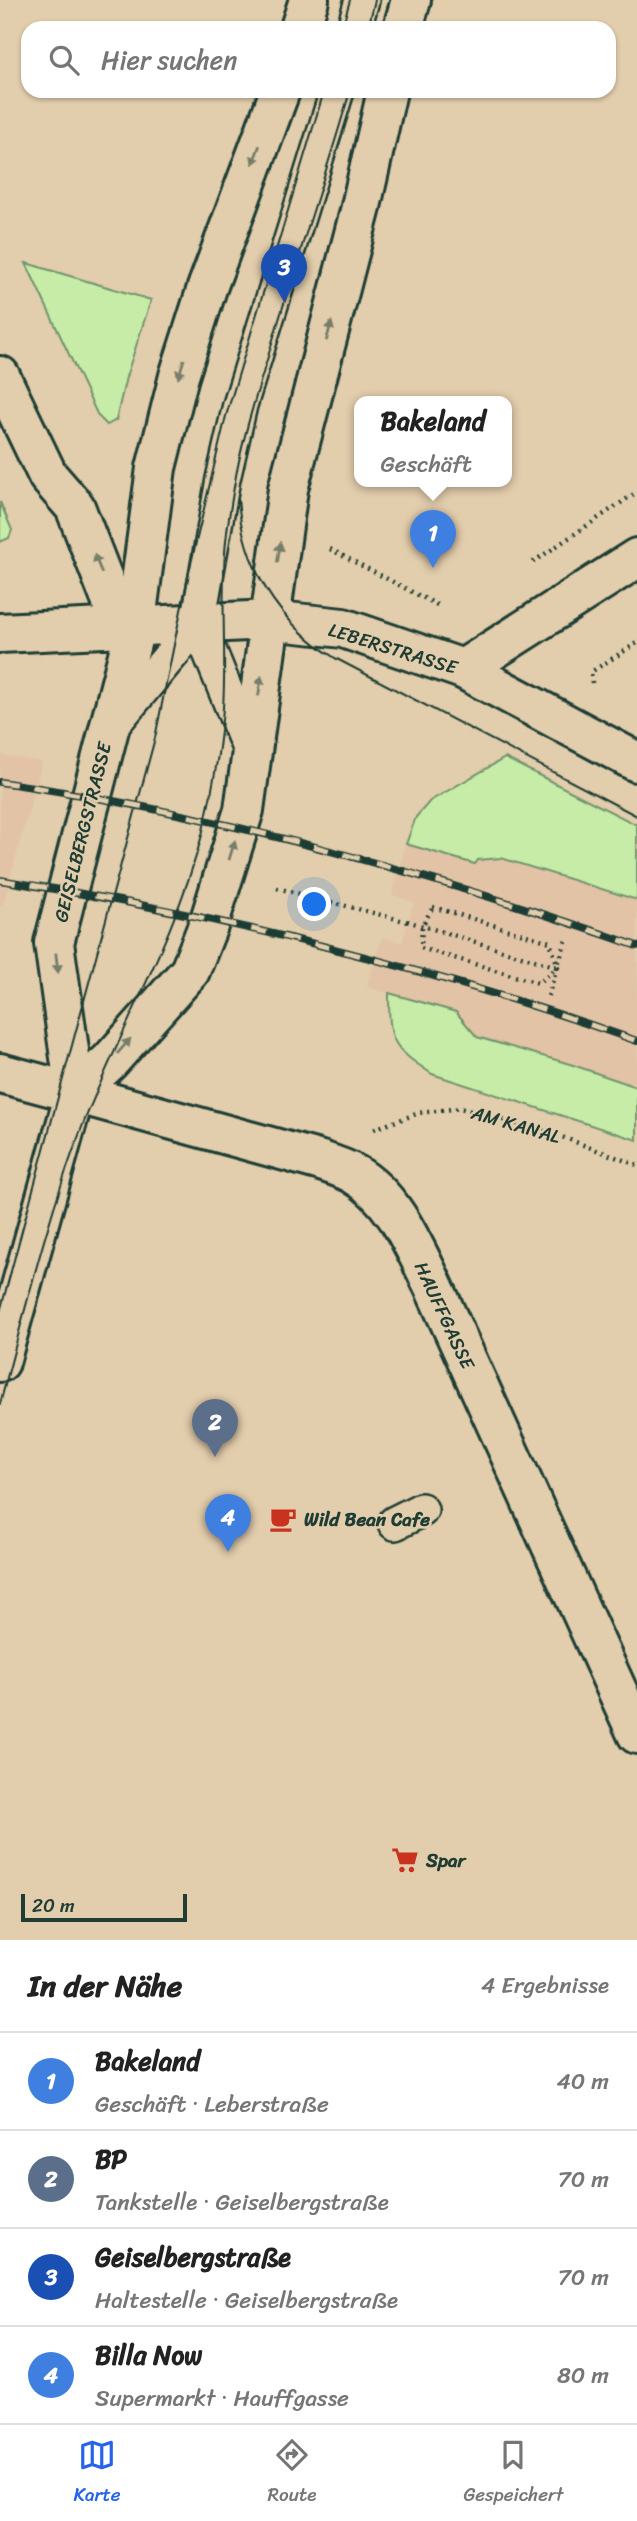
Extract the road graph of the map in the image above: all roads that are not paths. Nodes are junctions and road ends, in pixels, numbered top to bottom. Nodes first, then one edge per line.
1 (309, 0) edge
2 (362, 0) edge
3 (376, 0) edge
4 (411, 0) edge
5 (302, 21) edge
6 (356, 21) edge
7 (378, 21) edge
8 (405, 21) edge
9 (277, 98) edge
10 (335, 98) edge
11 (385, 98) edge
12 (0, 376) edge
13 (637, 558) edge
14 (269, 620) junction
15 (198, 624) junction
16 (128, 628) junction
17 (0, 633) edge
18 (463, 668) junction
19 (108, 730) junction
20 (251, 753) junction
21 (637, 762) edge
22 (0, 1073) edge
23 (75, 1093) junction
24 (0, 1362) edge
25 (637, 1734) edge

1 - 5 main road
2 - 6 lane
3 - 7 lane
4 - 8 main road
9 -> 16 main road, GEISELBERGSTRASSE
10 - 15 lane
14 -> 11 main road
16 -> 12 main road
13 - 18 main road
14 - 15 main road, LEBERSTRASSE
14 - 18 main road, LEBERSTRASSE
20 -> 14 main road
15 - 16 main road, LEBERSTRASSE
15 - 19 lane
15 - 20 lane
16 - 17 main road, LEBERSTRASSE
16 - 19 main road, GEISELBERGSTRASSE
18 - 21 main road, LEBERSTRASSE
19 -> 23 main road, GEISELBERGSTRASSE
23 -> 20 main road
22 - 23 main road
23 - 24 main road, GEISELBERGSTRASSE
23 - 25 main road, HAUFFGASSE

